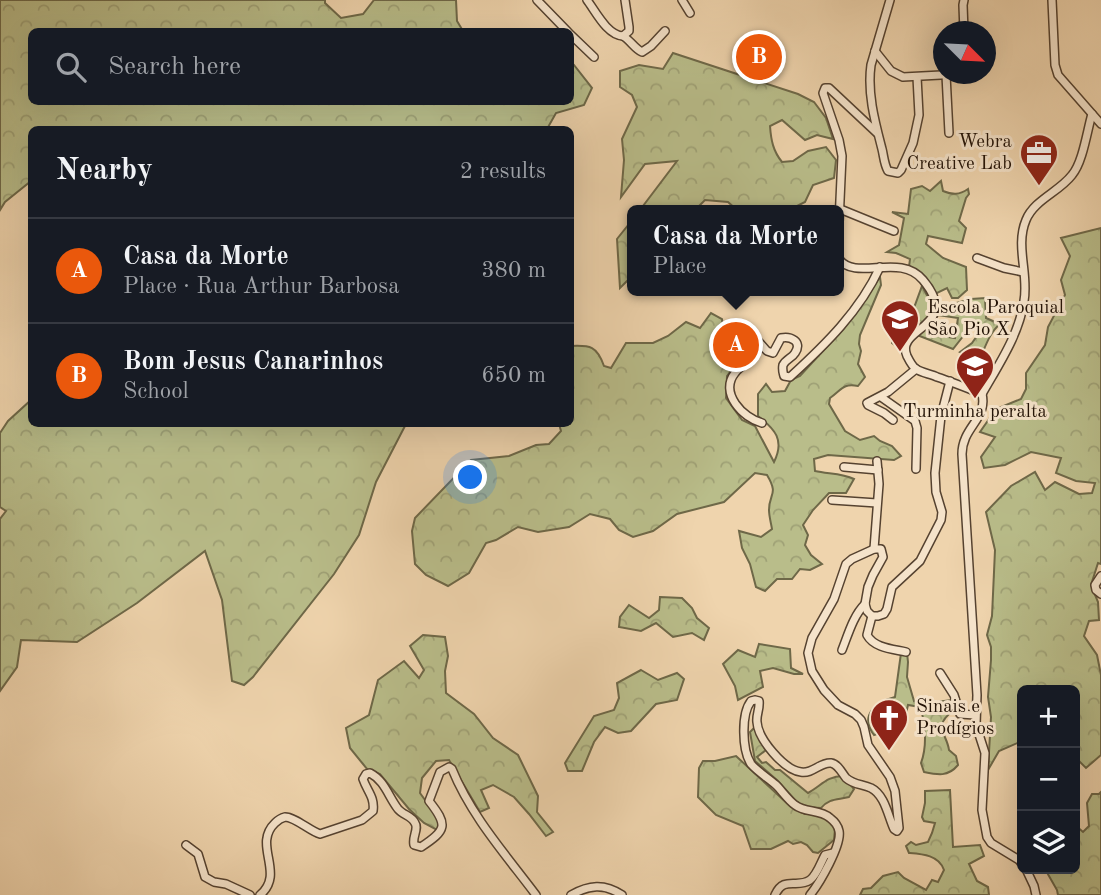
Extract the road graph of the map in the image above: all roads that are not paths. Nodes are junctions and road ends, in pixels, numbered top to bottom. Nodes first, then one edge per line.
1 (587, 0) edge
2 (625, 0) edge
3 (682, 0) edge
4 (890, 0) edge
5 (964, 0) edge
6 (1052, 0) edge
7 (540, 2) edge
8 (690, 13) dead end
9 (964, 21) edge
10 (564, 28) edge
11 (665, 31) dead end
12 (623, 36) junction
13 (574, 38) edge
14 (875, 51) junction
15 (594, 57) dead end
16 (933, 76) edge
17 (917, 77) junction
18 (946, 84) edge
19 (1092, 114) junction
20 (1101, 124) edge
21 (877, 133) junction
22 (949, 133) dead end
23 (840, 205) edge
24 (844, 211) edge
25 (894, 231) dead end
26 (977, 258) dead end
27 (844, 265) edge
28 (880, 267) junction
29 (1023, 272) junction
30 (916, 369) junction
31 (950, 381) junction
32 (982, 394) junction
33 (881, 397) junction
34 (893, 419) dead end
35 (762, 423) dead end
36 (877, 461) dead end
37 (844, 467) dead end
38 (916, 469) dead end
39 (878, 470) junction
40 (832, 500) dead end
41 (877, 503) junction
42 (874, 549) junction
43 (1101, 576) edge
44 (1101, 594) edge
45 (865, 604) junction
46 (872, 616) junction
47 (842, 650) dead end
48 (906, 652) dead end
49 (940, 673) dead end
50 (975, 715) junction
51 (186, 845) dead end
52 (833, 853) junction
53 (1017, 859) edge
54 (1028, 874) edge
55 (250, 895) edge
56 (260, 895) edge
57 (536, 895) edge
58 (571, 895) edge
59 (622, 895) edge
60 (775, 895) edge
61 (810, 895) edge
62 (1036, 895) edge

1 - 12 street
2 - 12 street
3 - 8 street
4 - 14 street
5 - 9 street
6 - 19 street
7 - 10 street
11 - 12 street
13 - 15 street
14 - 17 street
14 - 21 street
16 - 17 street
17 - 21 street
18 - 22 street
19 - 20 street
19 - 29 street
21 - 23 street
24 - 25 street
26 - 29 street
27 - 28 street
28 - 30 street
28 - 35 street
29 - 32 street
30 - 31 street
30 - 33 street
31 - 32 street
31 - 46 street
32 - 50 street
33 - 34 street
33 - 38 street
36 - 39 street
37 - 39 street
39 - 41 street
40 - 41 street
41 - 42 street
42 - 45 street
42 - 52 street
43 - 44 street
45 - 46 street
45 - 47 street
46 - 48 street
49 - 50 street
50 - 53 street
51 - 55 street
52 - 60 street
52 - 61 street
54 - 62 street
56 - 57 street
58 - 59 street

